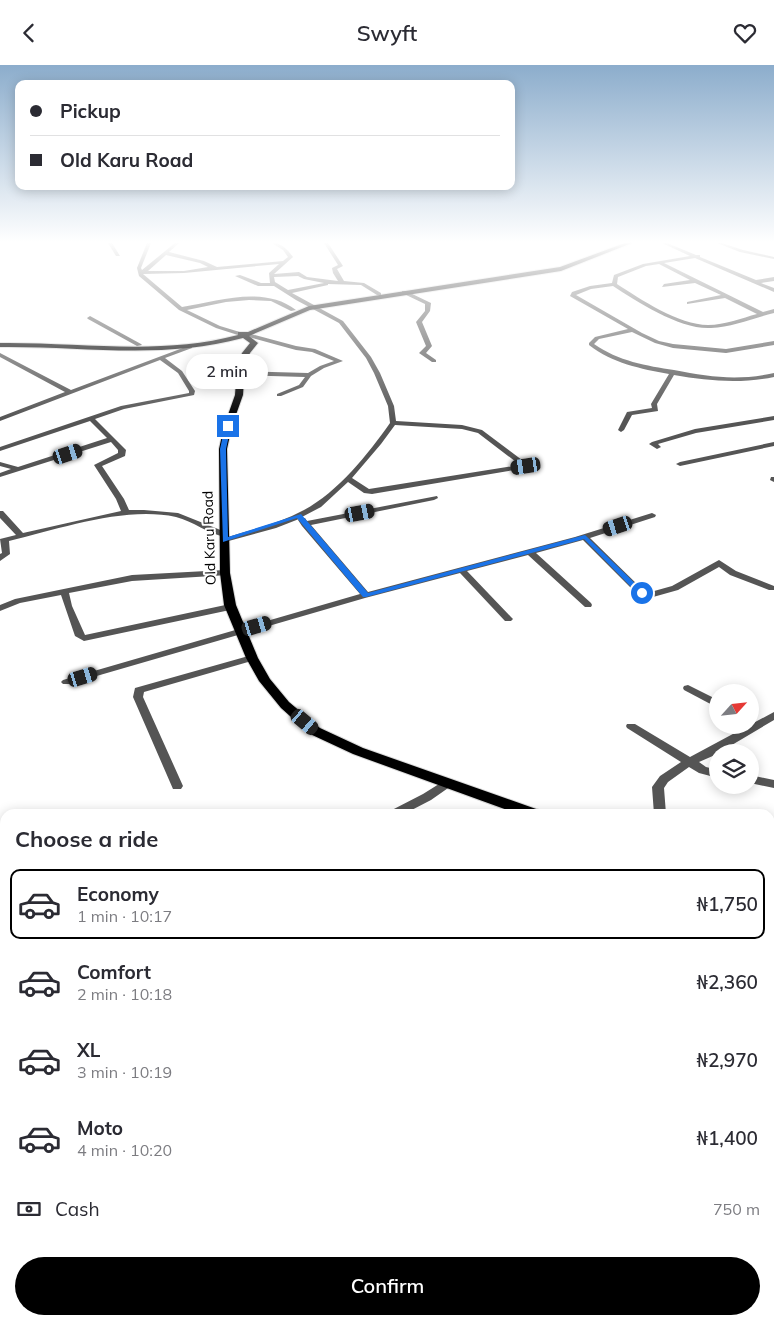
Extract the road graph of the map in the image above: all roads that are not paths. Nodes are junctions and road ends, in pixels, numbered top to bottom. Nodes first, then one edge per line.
1 (173, 302) edge
2 (217, 302) edge
3 (278, 302) edge
4 (305, 302) edge
5 (336, 302) edge
6 (341, 302) edge
7 (425, 302) edge
8 (582, 302) edge
9 (646, 302) edge
10 (695, 302) edge
11 (738, 302) edge
12 (688, 303) dead end
13 (313, 306) junction
14 (181, 309) junction
15 (294, 310) junction
16 (774, 311) edge
17 (762, 314) junction
18 (90, 318) dead end
19 (633, 330) junction
20 (244, 335) junction
21 (0, 343) edge
22 (774, 343) edge
23 (11, 344) junction
24 (139, 345) junction
25 (190, 347) junction
26 (0, 350) edge
27 (0, 355) edge
28 (161, 357) junction
29 (434, 361) dead end
30 (673, 372) junction
31 (241, 373) junction
32 (309, 375) junction
33 (774, 375) edge
34 (70, 392) junction
35 (280, 395) dead end
36 (91, 418) junction
37 (774, 418) edge
38 (0, 419) edge
39 (393, 423) junction
40 (621, 429) dead end
41 (112, 439) junction
42 (774, 444) edge
43 (657, 447) dead end
44 (0, 449) edge
45 (0, 464) edge
46 (680, 464) dead end
47 (18, 469) junction
48 (0, 475) edge
49 (347, 479) junction
50 (434, 497) dead end
51 (0, 513) edge
52 (126, 513) junction
53 (652, 515) dead end
54 (299, 516) junction
55 (305, 524) junction
56 (21, 536) junction
57 (225, 537) junction
58 (585, 537) junction
59 (2, 540) edge
60 (530, 552) junction
61 (0, 558) edge
62 (462, 570) junction
63 (225, 573) junction
64 (772, 588) dead end
65 (64, 591) junction
66 (366, 595) junction
67 (588, 605) dead end
68 (230, 607) junction
69 (0, 608) edge
70 (508, 619) dead end
71 (240, 631) junction
72 (252, 658) junction
73 (66, 682) dead end
74 (688, 688) dead end
75 (709, 700) edge
76 (764, 722) edge
77 (631, 726) dead end
78 (690, 762) junction
79 (709, 772) edge
80 (759, 781) edge
81 (447, 783) junction
82 (774, 784) edge
83 (177, 787) dead end
84 (404, 809) edge
85 (517, 809) edge
86 (660, 809) edge

1 - 14 street
2 - 14 street
3 - 15 street
4 - 13 street
5 - 13 main road
6 - 13 main road
7 - 29 street
8 - 19 street
9 - 17 street
10 - 12 street
11 - 17 street
13 - 15 main road
13 - 20 main road
13 - 39 street
14 - 20 street
15 - 20 main road
16 - 17 street
18 - 24 street
19 - 22 street
19 - 30 street
20 - 24 main road
20 - 25 main road
20 - 31 main road, Old Karu Road
20 - 32 street
21 - 23 main road
21 - 24 main road
23 - 25 main road
23 - 26 street
25 - 28 street
27 - 34 street
28 - 34 street
28 - 36 street
30 - 33 street
30 - 40 street
31 - 32 street
31 - 57 main road, Old Karu Road
32 - 35 street
34 - 38 street
36 - 41 street
36 - 44 street
37 - 43 street
39 - 49 street
39 - 49 street
41 - 47 street
41 - 52 street
42 - 46 street
45 - 47 street
47 - 48 street
49 - 54 street
50 - 55 street
51 - 56 street
52 - 56 street
52 - 57 street
53 - 58 street
54 - 55 street
54 - 57 street
55 - 66 street
56 - 59 street
57 - 63 main road, Old Karu Road
58 - 60 street
58 - 64 street
59 - 61 street
60 - 62 street
60 - 67 street
62 - 66 street
62 - 70 street
63 - 65 street
63 - 68 main road, Old Karu Road
65 - 68 street
65 - 69 street
66 - 71 street
68 - 71 main road, Old Karu Road
71 - 72 main road, Old Karu Road
71 - 73 street
72 - 81 main road, Old Karu Road
72 - 83 street
74 - 75 street
76 - 78 street
77 - 78 street
78 - 79 street
78 - 86 street
80 - 82 street
81 - 84 street
81 - 85 main road, Old Karu Road

